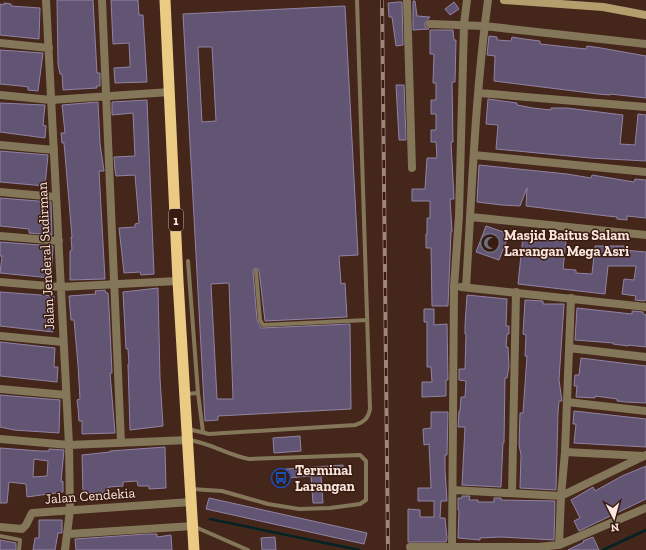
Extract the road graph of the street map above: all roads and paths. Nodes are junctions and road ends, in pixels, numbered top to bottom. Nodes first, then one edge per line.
1 (46, 0) edge
2 (102, 0) edge
3 (165, 0) edge
4 (357, 0) edge
5 (407, 0) edge
6 (467, 0) edge
7 (488, 0) edge
8 (504, 0) edge
9 (547, 1) edge
10 (646, 15) edge
11 (430, 24) dead end
12 (464, 24) junction
13 (484, 26) junction
14 (0, 43) edge
15 (646, 44) edge
16 (48, 48) junction
17 (170, 92) junction
18 (479, 93) junction
19 (0, 95) edge
20 (106, 96) junction
21 (51, 100) junction
22 (646, 108) edge
23 (462, 115) junction
24 (477, 116) junction
25 (0, 145) edge
26 (54, 150) junction
27 (474, 156) junction
28 (412, 168) dead end
29 (646, 172) edge
30 (0, 192) edge
31 (56, 197) junction
32 (470, 217) junction
33 (646, 235) edge
34 (0, 236) edge
35 (59, 241) junction
36 (188, 261) dead end
37 (256, 271) dead end
38 (178, 281) junction
39 (0, 282) edge
40 (114, 284) junction
41 (60, 287) junction
42 (454, 287) junction
43 (466, 287) junction
44 (516, 292) junction
45 (571, 298) junction
46 (646, 307) edge
47 (367, 320) junction
48 (0, 336) edge
49 (63, 342) junction
50 (569, 348) junction
51 (646, 357) edge
52 (0, 389) edge
53 (198, 393) junction
54 (185, 394) junction
55 (66, 395) junction
56 (567, 402) junction
57 (646, 411) edge
58 (188, 429) junction
59 (203, 432) junction
60 (0, 439) edge
61 (188, 440) junction
62 (121, 443) junction
63 (69, 445) junction
64 (565, 452) junction
65 (645, 456) edge
66 (191, 489) junction
67 (454, 490) junction
68 (512, 493) junction
69 (561, 496) junction
70 (191, 502) junction
71 (646, 508) edge
72 (70, 513) junction
73 (193, 526) junction
74 (0, 527) edge
75 (69, 534) junction
76 (0, 536) edge
77 (559, 545) junction
78 (410, 547) dead end
79 (452, 547) junction
80 (19, 550) edge
81 (66, 550) edge
82 (194, 550) edge
83 (248, 550) edge

1 - 16 street, Jalan Jenderal Sudirman
2 - 20 street
3 - 17 highway, 1
4 - 47 lane
5 - 28 street
6 - 12 street
7 - 13 street
8 - 9 main road
9 - 10 main road
11 - 12 street
12 - 13 street
12 - 23 street
13 - 15 street
13 - 18 street
14 - 16 street
16 - 21 street, Jalan Jenderal Sudirman
17 - 20 street
17 - 38 highway, 1
18 - 22 street
18 - 24 street
19 - 21 street
20 - 21 street
20 - 40 street
21 - 26 street, Jalan Jenderal Sudirman
23 - 24 street
23 - 42 street
24 - 27 street
25 - 26 street
26 - 31 street, Jalan Jenderal Sudirman
27 - 29 street
27 - 32 street
30 - 31 street
31 - 35 street, Jalan Jenderal Sudirman
32 - 33 street
32 - 43 street
34 - 35 street
35 - 41 street, Jalan Jenderal Sudirman
36 - 53 lane
37 - 47 lane
38 - 40 street
38 - 54 highway, 1
39 - 41 street
40 - 41 street
40 - 62 street
41 - 49 street, Jalan Jenderal Sudirman
42 - 43 street
42 - 67 street
43 - 44 street
44 - 45 street
44 - 68 street
45 - 46 street
45 - 50 street
47 - 59 lane
48 - 49 street
49 - 55 street, Jalan Jenderal Sudirman
50 - 51 street
50 - 56 street
52 - 55 street
53 - 54 lane
53 - 59 lane
54 - 58 highway, 1
55 - 63 street, Jalan Jenderal Sudirman
56 - 57 street
56 - 64 street
58 - 59 lane
58 - 61 highway, 1
60 - 63 street
61 - 62 street
61 - 66 highway, 1
61 - 66 lane
62 - 63 street
63 - 72 street, Jalan Jenderal Sudirman
64 - 65 street
64 - 69 street
65 - 69 street
66 - 70 highway, 1
67 - 68 street
67 - 79 street
68 - 69 street
69 - 77 street
70 - 72 street, Jalan Cendekia
70 - 73 highway, 1
71 - 77 street
72 - 74 street, Jalan Cendekia
72 - 75 street, Jalan Jenderal Sudirman
73 - 75 street
73 - 82 highway, 1
73 - 83 lane
75 - 81 street, Jalan Jenderal Sudirman
76 - 80 lane
77 - 79 street
78 - 79 street

